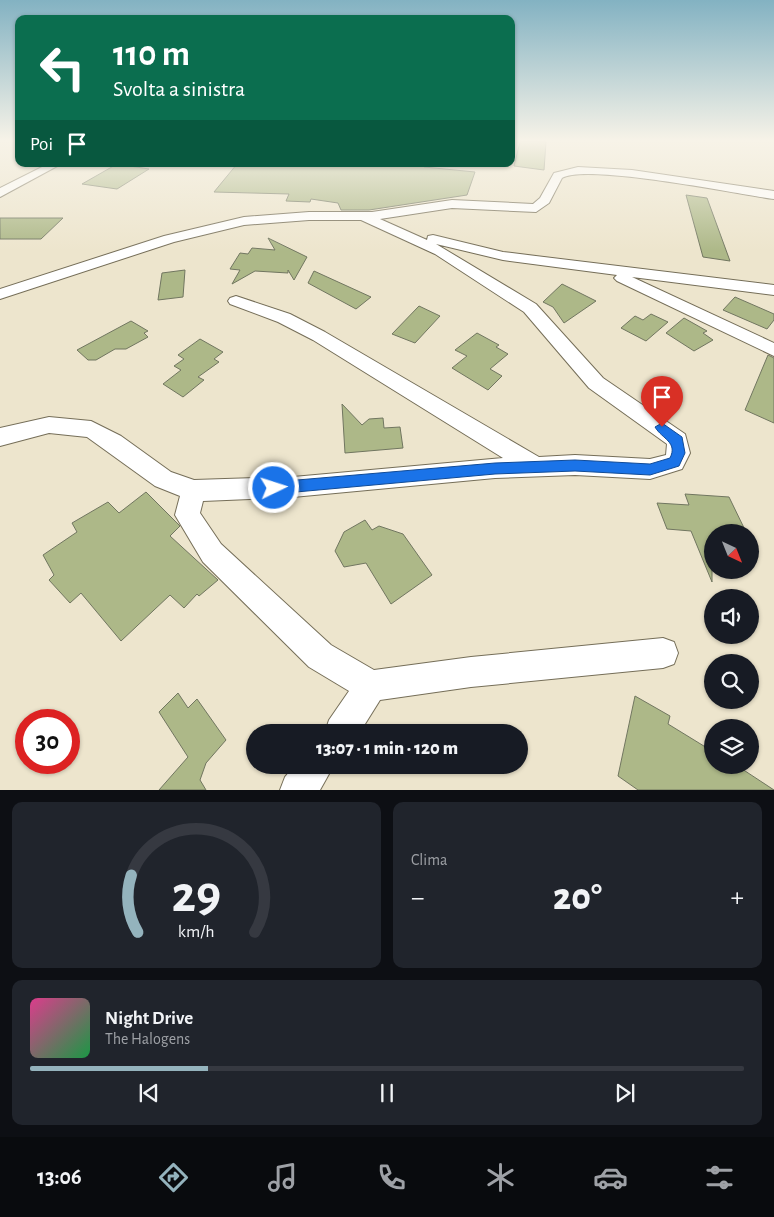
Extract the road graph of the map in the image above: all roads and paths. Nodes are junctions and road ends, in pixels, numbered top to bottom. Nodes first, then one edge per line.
1 (29, 178) edge
2 (556, 178) edge
3 (654, 178) edge
4 (0, 193) edge
5 (774, 195) edge
6 (363, 216) junction
7 (383, 224) junction
8 (599, 268) junction
9 (774, 290) edge
10 (0, 294) edge
11 (236, 301) dead end
12 (774, 350) edge
13 (0, 437) edge
14 (537, 467) junction
15 (194, 491) junction
16 (662, 653) dead end
17 (372, 686) junction
18 (346, 724) edge
19 (310, 774) edge
20 (298, 790) edge

1 - 4 street
2 - 6 street
3 - 5 street
6 - 7 street
6 - 10 street
7 - 8 street
7 - 14 street
8 - 9 street
8 - 12 street
11 - 14 street
13 - 15 street
14 - 15 street
15 - 17 street
16 - 17 street
17 - 18 street
19 - 20 street

